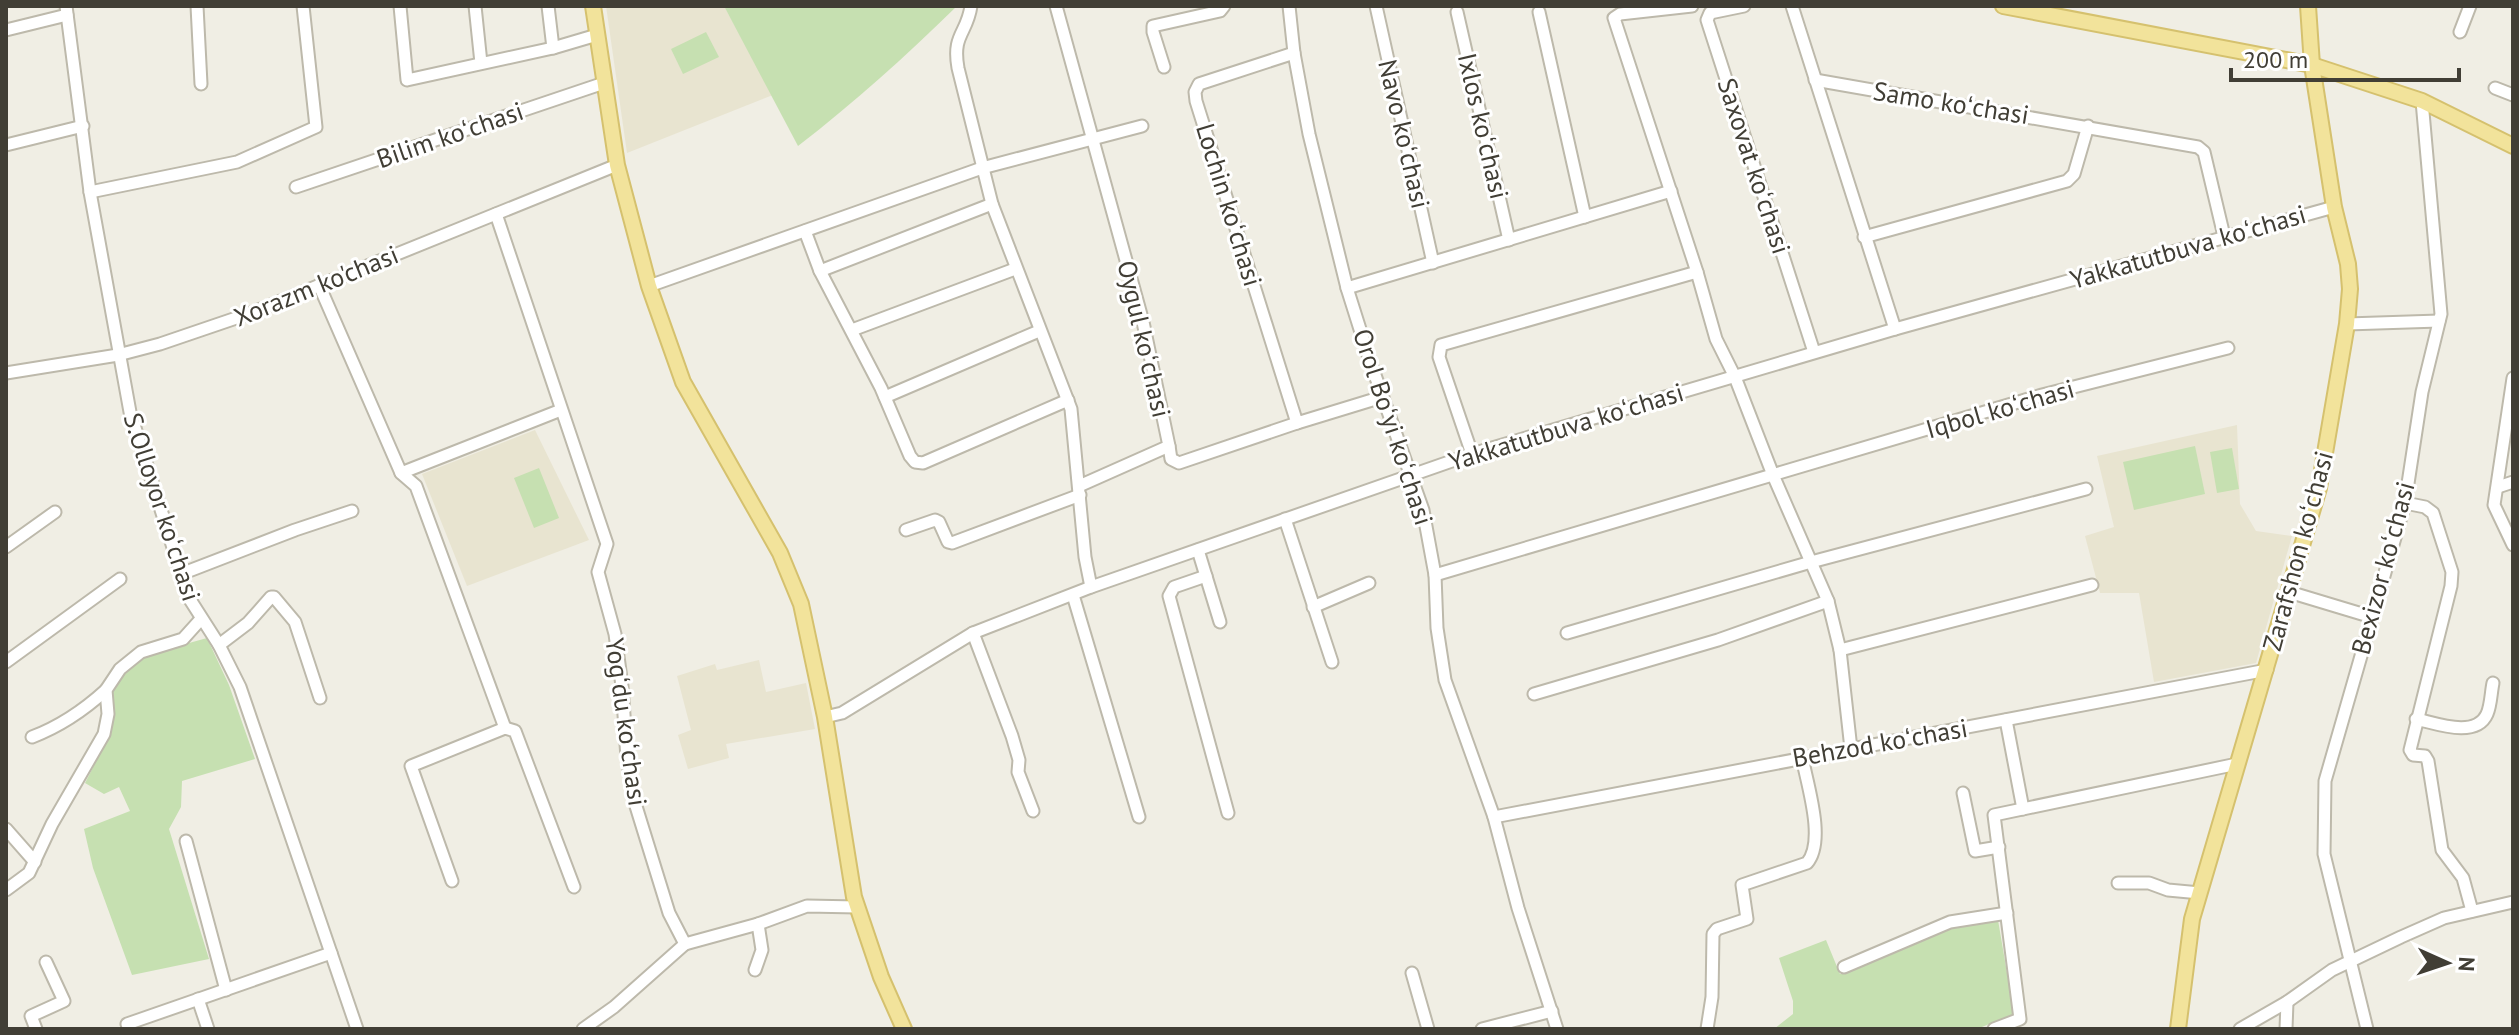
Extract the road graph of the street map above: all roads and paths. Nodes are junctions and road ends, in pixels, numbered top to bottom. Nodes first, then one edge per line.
1 (197, 6) edge
2 (303, 6) edge
3 (400, 6) edge
4 (475, 6) edge
5 (548, 6) edge
6 (593, 6) edge
7 (971, 6) edge
8 (1056, 6) edge
9 (1224, 6) edge
10 (1289, 6) edge
11 (1376, 6) edge
12 (1692, 6) edge
13 (1744, 6) edge
14 (1792, 6) edge
15 (2003, 6) edge
16 (2308, 6) edge
17 (2470, 6) edge
18 (2024, 8) edge
19 (1708, 9) edge
20 (66, 10) edge
21 (1457, 12) dead end
22 (1539, 12) dead end
23 (6, 30) edge
24 (2460, 32) dead end
25 (597, 35) junction
26 (553, 48) junction
27 (1294, 53) junction
28 (481, 63) junction
29 (2312, 65) junction
30 (1164, 67) dead end
31 (1815, 80) junction
32 (604, 83) junction
33 (201, 84) dead end
34 (2495, 88) dead end
35 (2513, 95) edge
36 (2422, 101) junction
37 (83, 126) junction
38 (1142, 126) dead end
39 (2088, 126) junction
40 (1093, 138) junction
41 (6, 145) edge
42 (2513, 148) edge
43 (617, 165) junction
44 (982, 168) junction
45 (296, 187) dead end
46 (1671, 191) junction
47 (90, 192) junction
48 (992, 204) junction
49 (2334, 207) junction
50 (496, 214) junction
51 (1585, 217) junction
52 (805, 231) junction
53 (2224, 236) junction
54 (1864, 237) junction
55 (1509, 240) junction
56 (1433, 263) junction
57 (1015, 269) junction
58 (820, 271) junction
59 (1697, 272) junction
60 (319, 285) junction
61 (649, 286) junction
62 (1347, 288) junction
63 (2439, 321) junction
64 (2347, 324) junction
65 (1895, 329) junction
66 (852, 330) junction
67 (1039, 331) junction
68 (2228, 348) dead end
69 (1814, 352) junction
70 (118, 355) junction
71 (6, 373) edge
72 (1735, 377) junction
73 (2513, 378) edge
74 (885, 397) junction
75 (1382, 397) junction
76 (1068, 400) junction
77 (561, 410) junction
78 (1297, 423) junction
79 (1169, 446) junction
80 (1472, 454) junction
81 (401, 473) junction
82 (1412, 474) junction
83 (1773, 475) junction
84 (2513, 482) edge
85 (2498, 487) junction
86 (2086, 489) dead end
87 (1080, 490) junction
88 (2405, 503) junction
89 (352, 511) dead end
90 (55, 512) dead end
91 (1285, 519) junction
92 (906, 530) dead end
93 (2513, 545) edge
94 (6, 547) edge
95 (1198, 550) junction
96 (1811, 562) junction
97 (181, 574) junction
98 (1435, 575) junction
99 (1206, 576) junction
100 (120, 579) dead end
101 (1369, 583) dead end
102 (2092, 585) dead end
103 (1091, 587) junction
104 (2289, 592) junction
105 (1073, 595) junction
106 (1828, 601) junction
107 (1313, 607) junction
108 (2372, 617) junction
109 (201, 619) junction
110 (1220, 622) dead end
111 (973, 633) junction
112 (1567, 633) dead end
113 (219, 645) junction
114 (1840, 650) junction
115 (6, 662) edge
116 (1332, 662) dead end
117 (2267, 670) junction
118 (2493, 683) dead end
119 (106, 690) junction
120 (1534, 694) dead end
121 (320, 698) dead end
122 (825, 717) junction
123 (2416, 719) junction
124 (2006, 720) junction
125 (505, 728) junction
126 (32, 737) dead end
127 (1851, 749) junction
128 (1802, 757) junction
129 (2237, 764) junction
130 (1963, 793) dead end
131 (2023, 809) junction
132 (1033, 811) dead end
133 (1228, 813) dead end
134 (1139, 817) dead end
135 (1494, 817) junction
136 (6, 829) edge
137 (186, 841) dead end
138 (1999, 847) junction
139 (35, 862) junction
140 (452, 881) dead end
141 (2118, 883) dead end
142 (574, 887) dead end
143 (6, 890) edge
144 (2200, 893) junction
145 (2513, 902) edge
146 (857, 907) junction
147 (2472, 911) junction
148 (2007, 913) junction
149 (758, 924) junction
150 (685, 944) junction
151 (331, 953) junction
152 (46, 962) dead end
153 (2349, 962) junction
154 (1844, 967) dead end
155 (755, 970) dead end
156 (1412, 973) dead end
157 (226, 990) junction
158 (198, 999) junction
159 (2287, 1002) junction
160 (1552, 1011) junction
161 (36, 1029) edge
162 (129, 1029) edge
163 (208, 1029) edge
164 (357, 1029) edge
165 (583, 1029) edge
166 (904, 1029) edge
167 (1428, 1029) edge
168 (1482, 1029) edge
169 (1557, 1029) edge
170 (1707, 1029) edge
171 (1994, 1029) edge
172 (2178, 1029) edge
173 (2240, 1029) edge
174 (2286, 1029) edge
175 (2367, 1029) edge

1 - 33 street
2 - 47 street
3 - 28 street
4 - 28 street
5 - 26 street
6 - 25 main road
7 - 44 street
8 - 40 street, Oygul koʻchasi
9 - 30 street
10 - 27 street, Orol Boʻyi koʻchasi
11 - 56 street, Navo koʻchasi
12 - 46 street
13 - 19 street, Saxovat koʻchasi
14 - 31 street
15 - 18 main road
16 - 29 main road, Zarafshon koʻchasi
17 - 24 street
18 - 29 main road
19 - 69 street, Saxovat koʻchasi
20 - 23 street
20 - 37 street, S.Olloyor koʻchasi
21 - 55 street, Ixlos koʻchasi
22 - 51 street
25 - 26 street
25 - 32 main road
26 - 28 street
27 - 62 street, Orol Boʻyi koʻchasi
27 - 78 street, Lochin koʻchasi
29 - 36 main road
29 - 49 main road, Zarafshon koʻchasi
31 - 39 street, Samo koʻchasi
31 - 54 street
32 - 43 main road
32 - 45 street, Bilim koʻchasi
34 - 35 street
36 - 42 main road
36 - 63 street, Bexizor koʻchasi
37 - 41 street
37 - 47 street, S.Olloyor koʻchasi
38 - 40 street
39 - 53 street, Samo koʻchasi
39 - 54 street
40 - 44 street
40 - 79 street, Oygul koʻchasi
43 - 50 street, Xorazm ko'chasi
43 - 61 main road
44 - 48 street
44 - 52 street
46 - 51 street
46 - 59 street
47 - 70 street, S.Olloyor koʻchasi
48 - 57 street
48 - 58 street
49 - 53 street, Yakkatutbuva koʻchasi
49 - 64 main road, Zarafshon koʻchasi
50 - 60 street, Xorazm ko'chasi
50 - 77 street
51 - 55 street
52 - 58 street
52 - 61 street
53 - 65 street, Yakkatutbuva koʻchasi
54 - 65 street
55 - 56 street
56 - 62 street
57 - 66 street
57 - 67 street
58 - 66 street
59 - 72 street
59 - 80 street
60 - 70 street, Xorazm ko'chasi
60 - 81 street
61 - 122 main road
62 - 75 street, Orol Boʻyi koʻchasi
63 - 64 street
63 - 88 street, Bexizor koʻchasi
64 - 104 main road, Zarafshon koʻchasi
65 - 69 street, Yakkatutbuva koʻchasi
66 - 74 street
67 - 74 street
67 - 76 street
68 - 83 street, Iqbol koʻchasi
69 - 72 street, Yakkatutbuva koʻchasi
70 - 71 street, Xorazm ko'chasi
70 - 97 street, S.Olloyor koʻchasi
72 - 80 street, Yakkatutbuva koʻchasi
72 - 83 street
73 - 85 street
74 - 76 street
75 - 78 street
75 - 82 street, Orol Boʻyi koʻchasi
76 - 87 street
77 - 81 street
77 - 150 street, Yogʻdu koʻchasi
78 - 79 street
79 - 87 street, Oygul koʻchasi
80 - 82 street, Yakkatutbuva koʻchasi
81 - 125 street
82 - 91 street, Yakkatutbuva koʻchasi
82 - 98 street, Orol Boʻyi koʻchasi
83 - 96 street
83 - 98 street, Iqbol koʻchasi
84 - 85 street
85 - 93 street
86 - 96 street
87 - 92 street, Oygul koʻchasi
87 - 103 street
88 - 108 street, Bexizor koʻchasi
88 - 123 street
89 - 97 street
90 - 94 street
91 - 95 street, Yakkatutbuva koʻchasi
91 - 107 street
95 - 99 street
95 - 103 street, Yakkatutbuva koʻchasi
96 - 106 street
96 - 112 street
97 - 109 street, S.Olloyor koʻchasi
98 - 135 street, Orol Boʻyi koʻchasi
99 - 110 street
99 - 133 street
100 - 115 street
101 - 107 street
102 - 114 street
103 - 105 street, Yakkatutbuva koʻchasi
104 - 108 street
104 - 117 main road, Zarafshon koʻchasi
105 - 111 street, Yakkatutbuva koʻchasi
105 - 134 street
106 - 114 street
106 - 120 street
107 - 116 street
108 - 153 street, Bexizor koʻchasi
109 - 113 street, S.Olloyor koʻchasi
109 - 119 street
111 - 122 street, Yakkatutbuva koʻchasi
111 - 132 street
113 - 121 street
113 - 151 street, S.Olloyor koʻchasi
114 - 127 street
117 - 124 street, Behzod koʻchasi
117 - 129 main road, Zarafshon koʻchasi
118 - 123 street
119 - 126 street
119 - 139 street
122 - 146 main road
123 - 147 street
124 - 127 street, Behzod koʻchasi
124 - 131 street
125 - 140 street
125 - 142 street
127 - 128 street, Behzod koʻchasi
128 - 135 street, Behzod koʻchasi
128 - 170 street
129 - 131 street
129 - 144 main road, Zarafshon koʻchasi
130 - 138 street
131 - 138 street
135 - 160 street, Orol Boʻyi koʻchasi
136 - 139 street
137 - 157 street
138 - 148 street
139 - 143 street
141 - 144 street
144 - 172 main road, Zarafshon koʻchasi
145 - 147 street
146 - 149 street
146 - 166 main road
147 - 153 street
148 - 154 street
148 - 171 street
149 - 150 street
149 - 155 street
150 - 165 street
151 - 157 street
151 - 164 street, S.Olloyor koʻchasi
152 - 161 street
153 - 159 street
153 - 175 street, Bexizor koʻchasi
156 - 167 street
157 - 158 street
158 - 162 street
158 - 163 street
159 - 173 street
159 - 174 street
160 - 168 street
160 - 169 street, Orol Boʻyi koʻchasi

